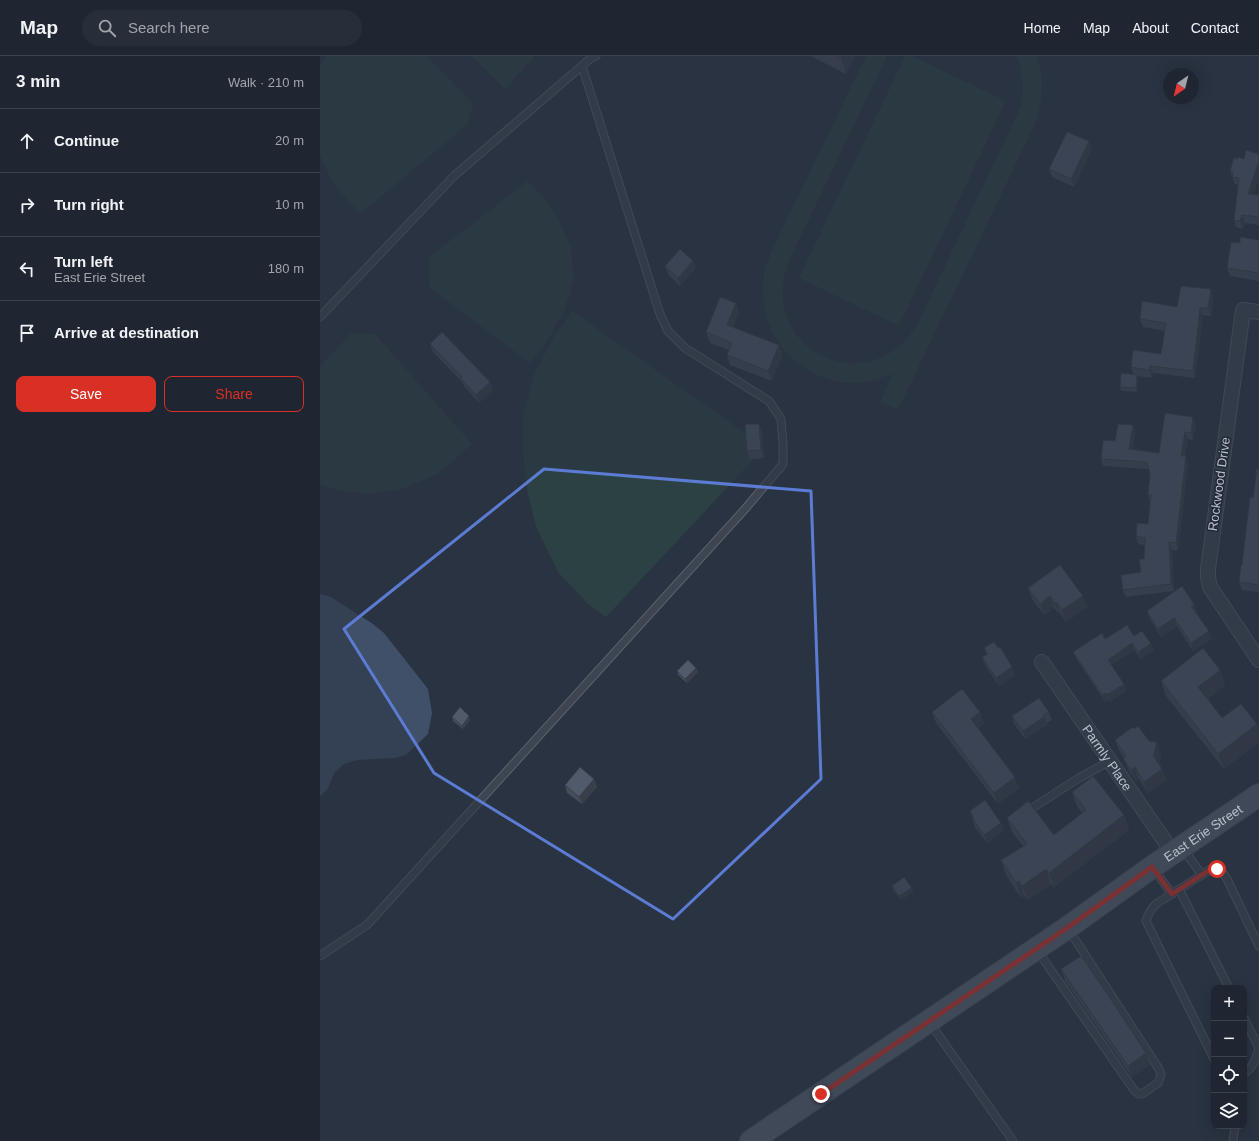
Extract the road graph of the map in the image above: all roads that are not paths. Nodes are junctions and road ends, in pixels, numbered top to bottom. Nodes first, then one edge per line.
1 (596, 56) edge
2 (582, 66) junction
3 (1259, 312) edge
4 (320, 317) edge
5 (1259, 660) edge
6 (1042, 662) dead end
7 (1110, 761) junction
8 (1259, 795) edge
9 (1017, 817) edge
10 (1177, 850) junction
11 (1152, 867) junction
12 (1202, 875) junction
13 (1179, 889) junction
14 (1172, 894) junction
15 (1067, 928) junction
16 (1259, 946) edge
17 (1036, 948) junction
18 (320, 956) edge
19 (1227, 985) edge
20 (928, 1021) junction
21 (1246, 1021) edge
22 (1259, 1048) edge
23 (1213, 1057) edge
24 (1247, 1071) edge
25 (1235, 1129) edge
26 (751, 1141) edge
27 (1013, 1141) edge
28 (1233, 1141) edge

1 - 2 lane
2 - 4 lane
2 - 18 lane
3 - 5 street, Rockwood Drive
6 - 7 street, Parmly Place
7 - 9 lane
7 - 10 street, Parmly Place
8 - 10 main road, East Erie Street
10 - 11 main road, East Erie Street
10 - 12 lane
11 - 14 lane
11 - 15 main road, East Erie Street
12 - 13 lane
12 - 16 lane
13 - 14 lane
13 - 19 lane
14 - 23 lane
15 - 17 main road, East Erie Street
15 - 17 lane
17 - 20 main road, East Erie Street
20 - 26 main road, East Erie Street
20 - 27 lane
21 - 22 lane
22 - 24 lane
25 - 28 lane

